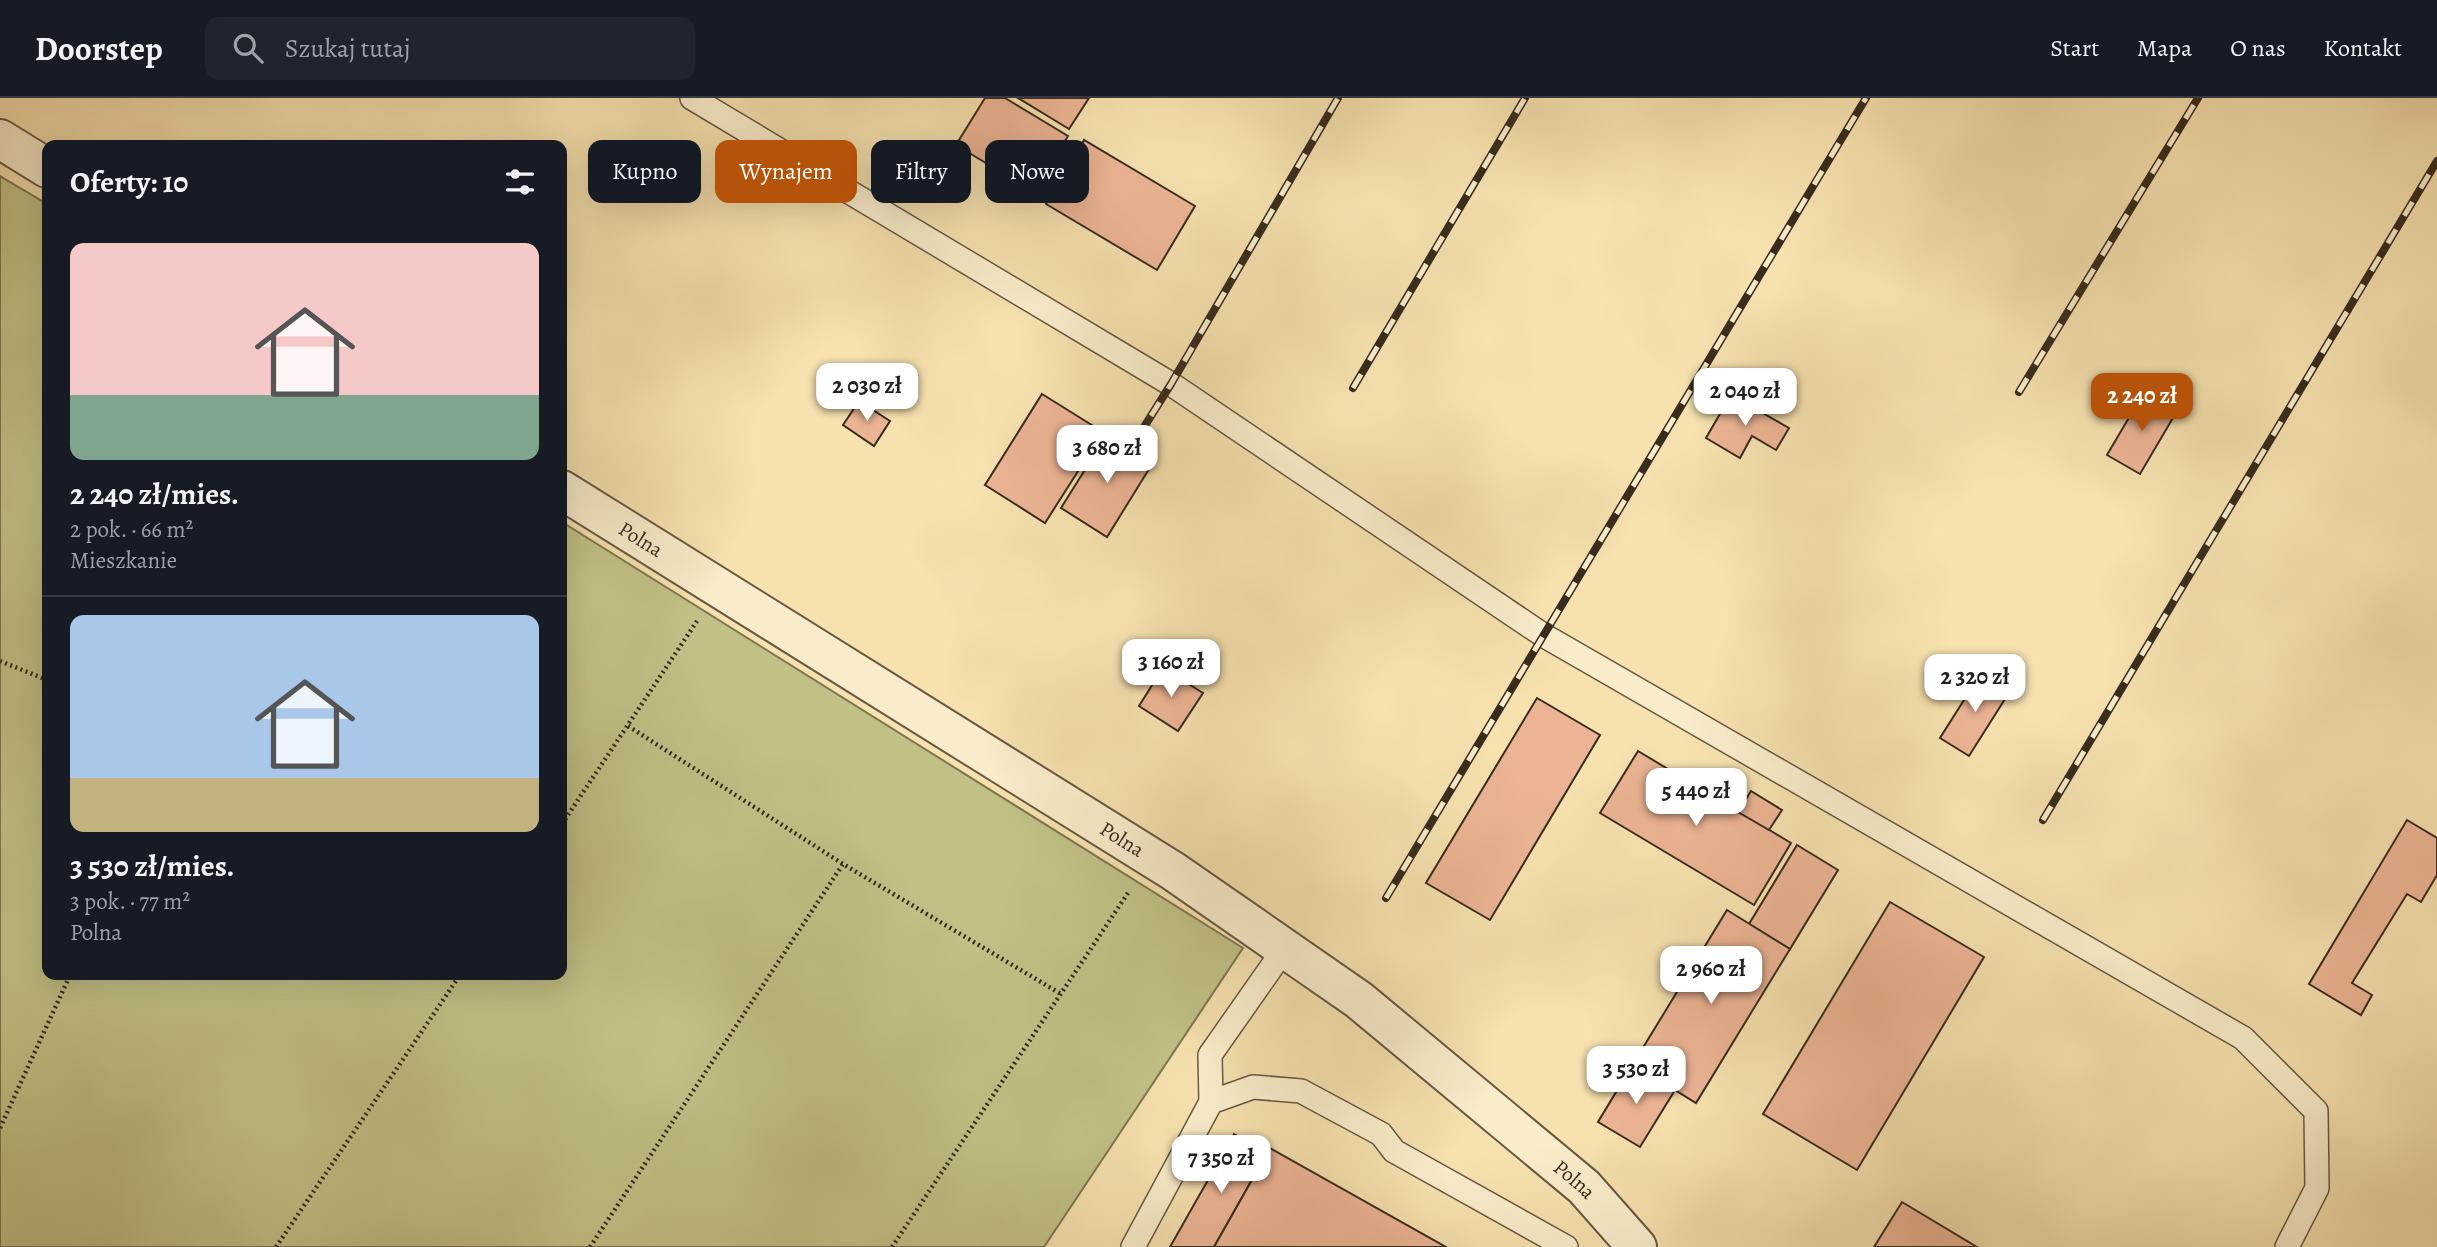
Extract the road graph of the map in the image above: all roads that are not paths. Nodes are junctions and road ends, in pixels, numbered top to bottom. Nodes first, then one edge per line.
1 (692, 98) edge
2 (0, 139) edge
3 (42, 165) edge
4 (567, 492) edge
5 (1285, 948) junction
6 (1211, 1102) junction
7 (1133, 1247) edge
8 (1566, 1247) edge
9 (1637, 1247) edge
10 (2287, 1247) edge

1 - 10 lane
2 - 3 street
4 - 5 street, Polna
5 - 6 lane
5 - 9 street, Polna
6 - 7 lane
6 - 8 lane

